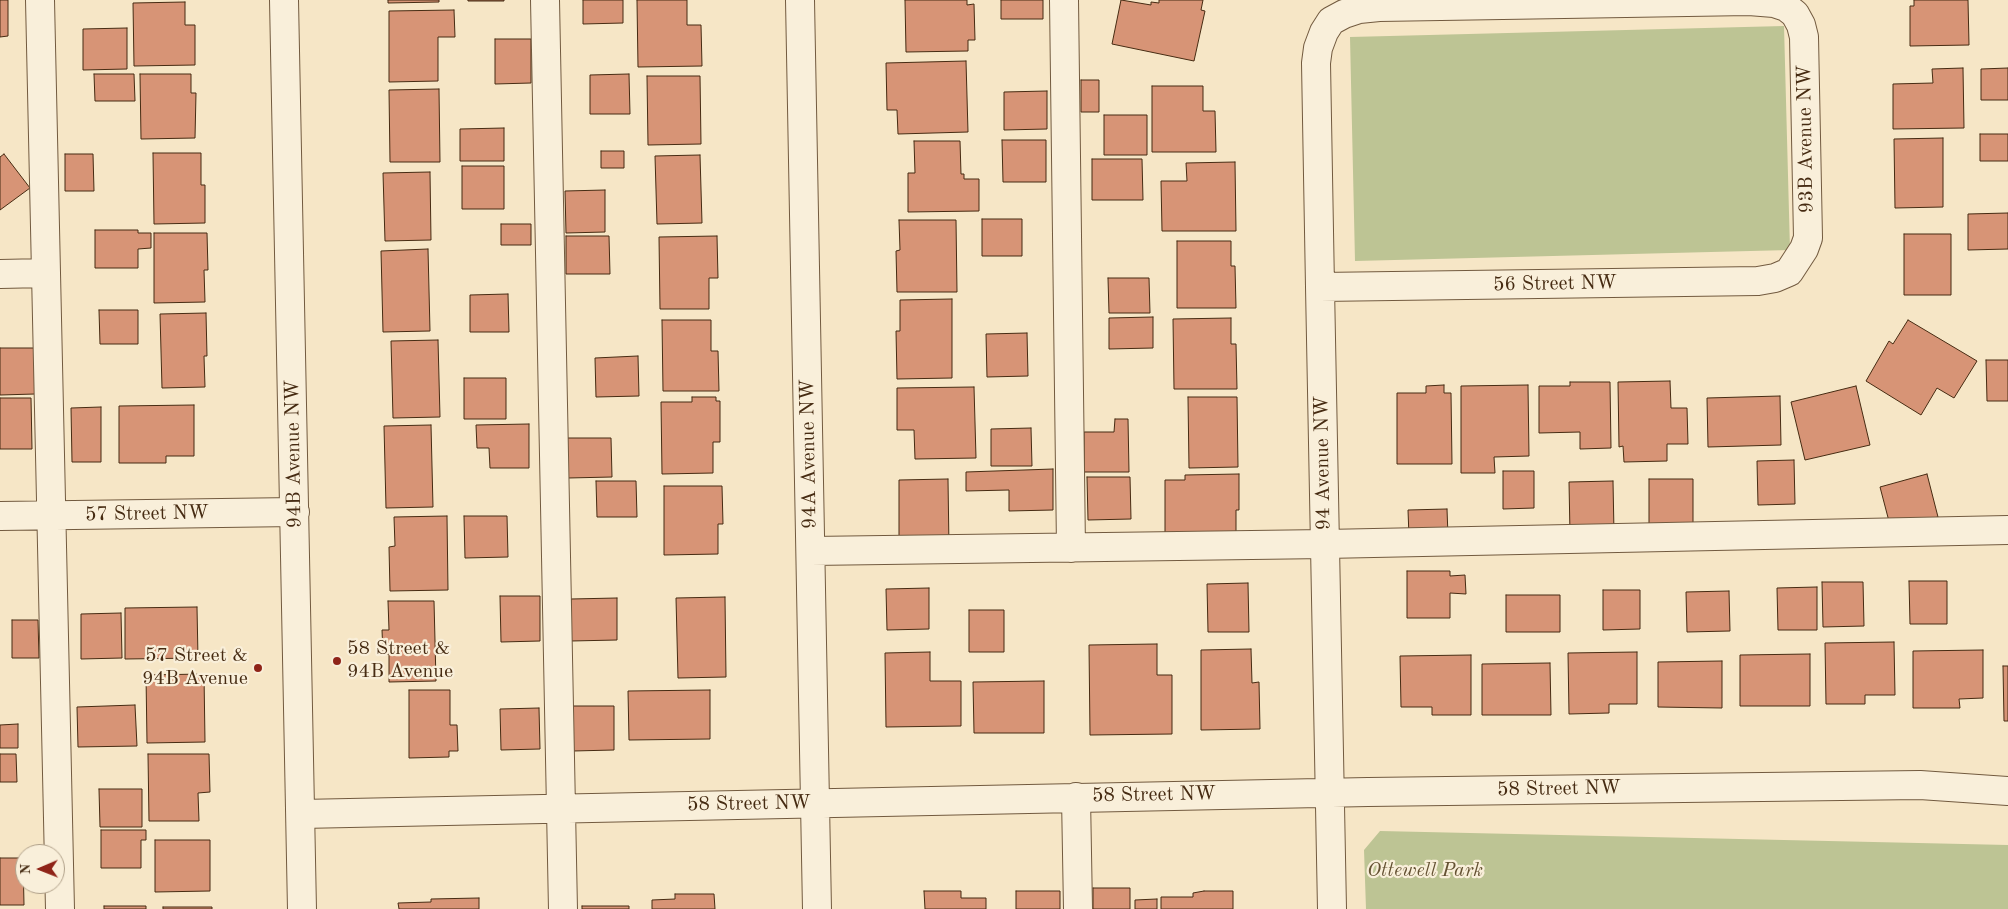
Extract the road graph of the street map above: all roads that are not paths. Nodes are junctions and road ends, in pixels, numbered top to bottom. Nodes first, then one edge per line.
1 (40, 0) edge
2 (284, 0) edge
3 (544, 0) edge
4 (800, 0) edge
5 (1064, 0) edge
6 (1786, 8) joint
7 (1789, 272) joint
8 (45, 273) junction
9 (0, 274) edge
10 (1320, 287) junction
11 (295, 512) junction
12 (52, 515) junction
13 (0, 516) edge
14 (2008, 530) edge
15 (1325, 544) junction
16 (1071, 548) junction
17 (811, 551) junction
18 (2008, 791) edge
19 (1330, 792) junction
20 (1076, 797) junction
21 (814, 802) junction
22 (561, 808) junction
23 (301, 814) junction
24 (60, 909) edge
25 (302, 909) edge
26 (563, 909) edge
27 (817, 909) edge
28 (1078, 909) edge
29 (1332, 909) edge

1 - 8 street
2 - 11 street, 94B Avenue NW
3 - 22 street
4 - 17 street, 94A Avenue NW
5 - 16 street
6 - 7 street, 93B Avenue NW
6 - 10 street, 94 Avenue NW
7 - 10 street, 56 Street NW
8 - 9 street
8 - 12 street
10 - 15 street, 94 Avenue NW
11 - 12 street, 57 Street NW
11 - 23 street, 94B Avenue NW
12 - 13 street, 57 Street NW
12 - 24 street
14 - 15 street
15 - 16 street
15 - 19 street, 94 Avenue NW
16 - 17 street
17 - 21 street, 94A Avenue NW
18 - 19 street, 58 Street NW
19 - 20 street, 58 Street NW
19 - 29 street, 94 Avenue NW
20 - 21 street, 58 Street NW
20 - 28 street
21 - 22 street, 58 Street NW
21 - 27 street, 94A Avenue NW
22 - 23 street, 58 Street NW
22 - 26 street
23 - 25 street, 94B Avenue NW

